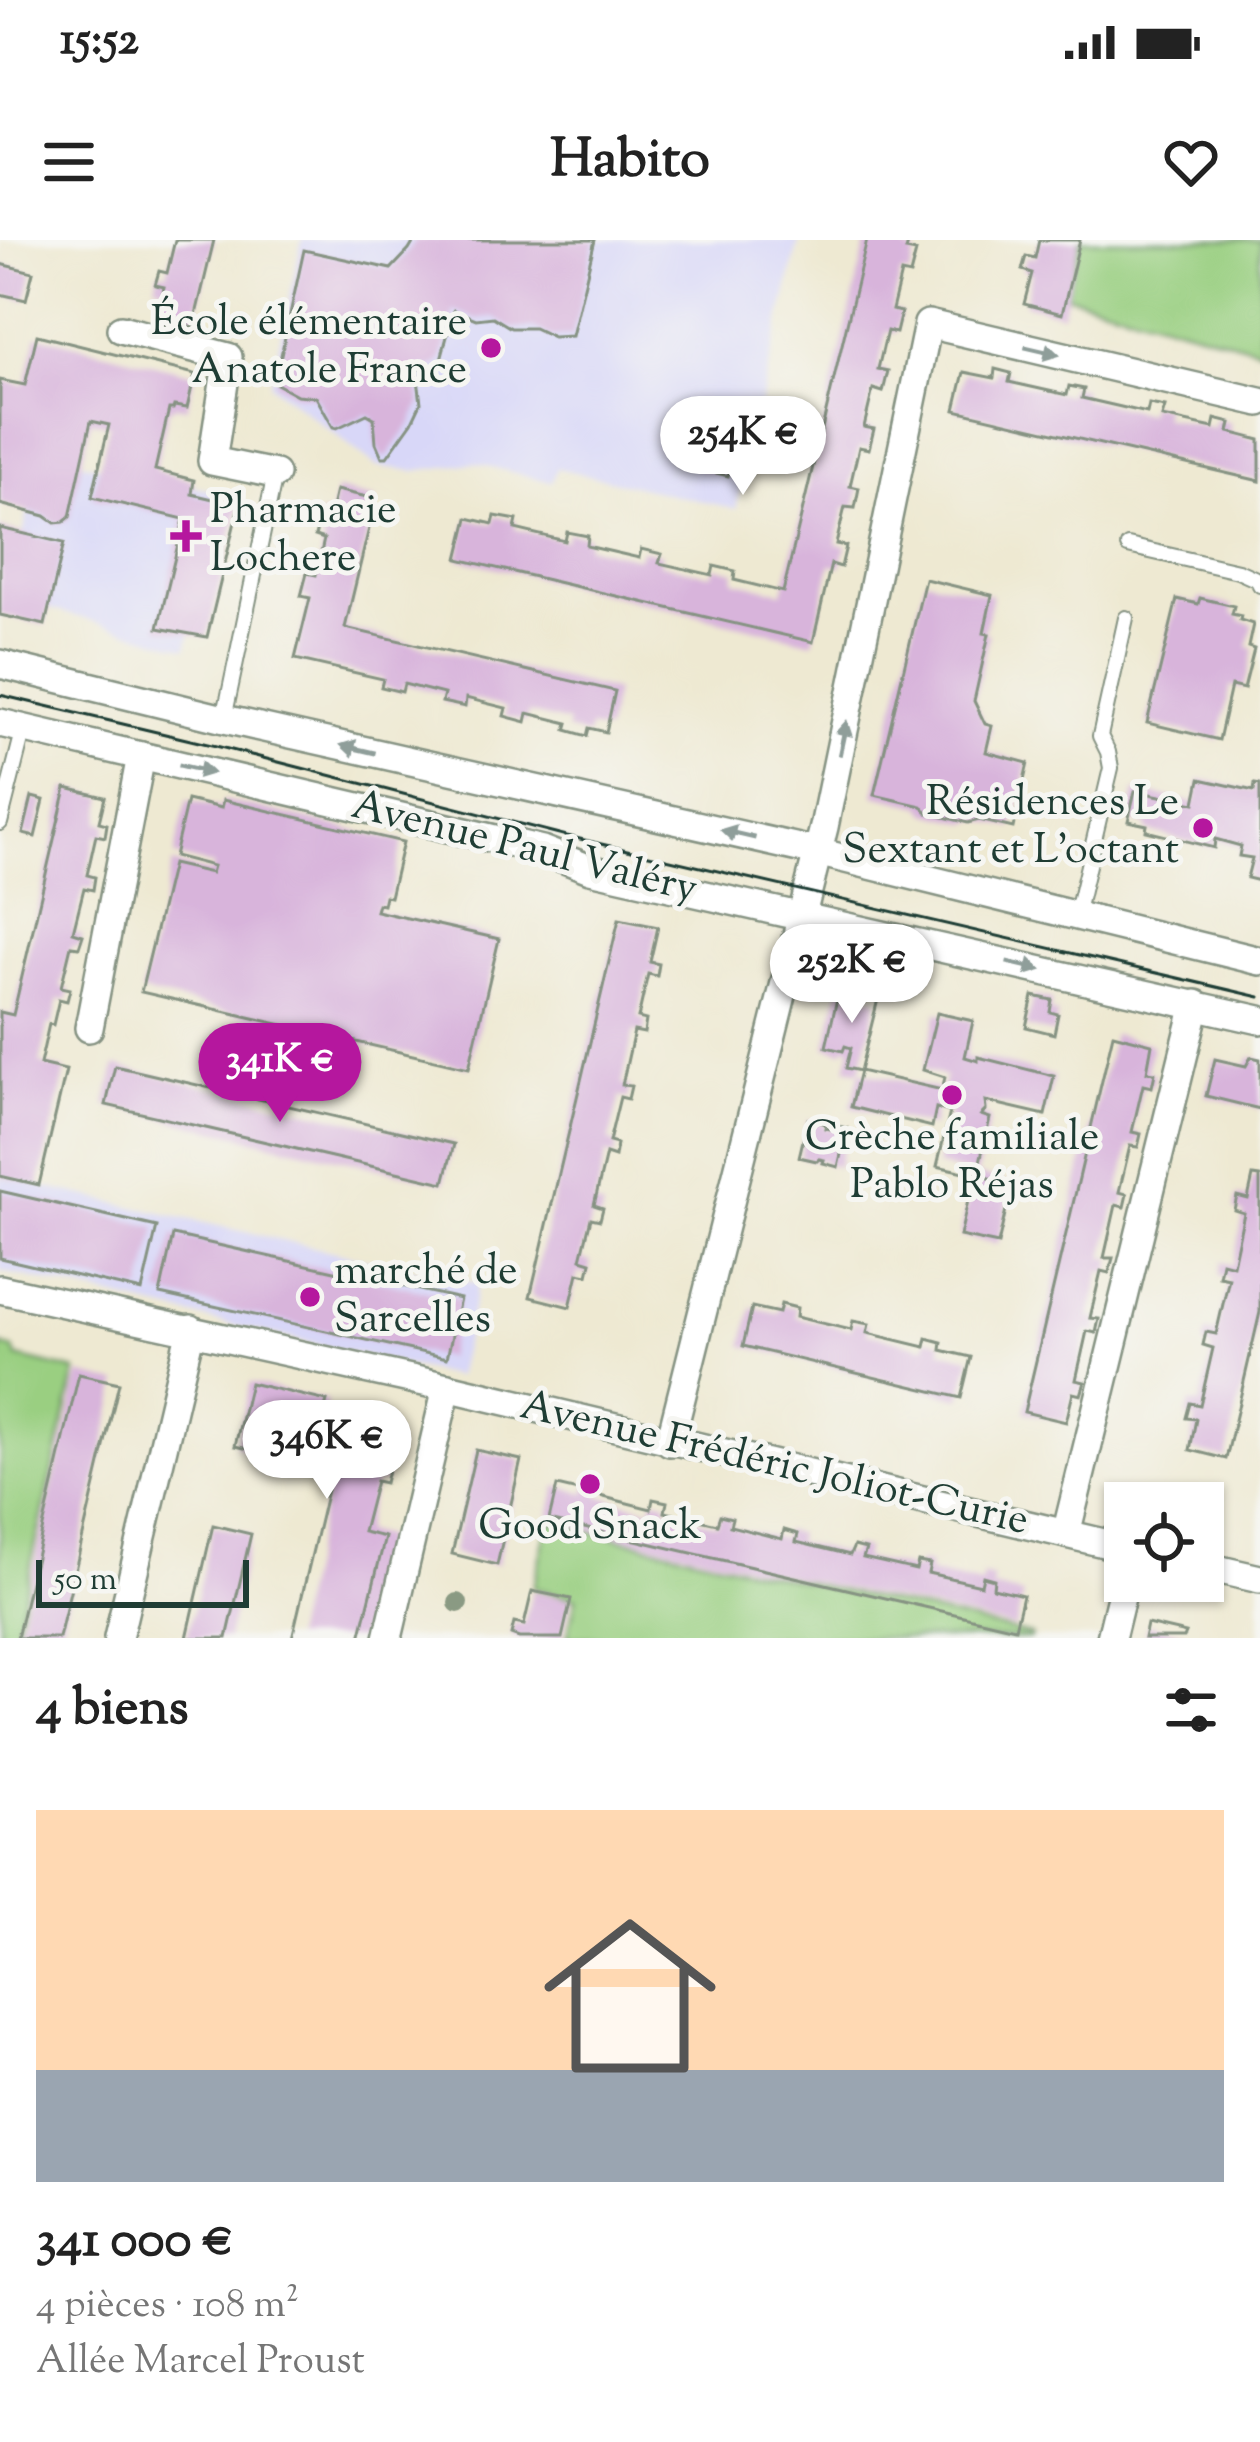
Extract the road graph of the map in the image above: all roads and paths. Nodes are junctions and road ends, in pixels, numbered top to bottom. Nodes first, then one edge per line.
1 (121, 329) dead end
2 (1260, 402) edge
3 (275, 474) joint
4 (1128, 546) dead end
5 (1260, 585) edge
6 (1126, 618) dead end
7 (0, 664) edge
8 (224, 719) junction
9 (12, 725) edge
10 (141, 756) junction
11 (0, 823) edge
12 (817, 852) junction
13 (802, 916) junction
14 (1076, 916) junction
15 (1260, 961) edge
16 (1196, 1004) junction
17 (1260, 1020) edge
18 (89, 1028) dead end
19 (0, 1289) edge
20 (191, 1329) junction
21 (447, 1387) junction
22 (670, 1442) junction
23 (1066, 1534) junction
24 (1104, 1543) edge
25 (1224, 1571) edge
26 (1260, 1579) edge
27 (1120, 1602) edge
28 (118, 1638) edge
29 (388, 1638) edge
30 (1111, 1638) edge

1 - 3 street
12 -> 2 street
3 - 8 lane
4 - 5 lane
6 - 14 lane
7 - 8 street, Avenue Paul Valéry
12 -> 8 street, Avenue Paul Valéry
9 - 10 street, Avenue Paul Valéry
9 - 11 lane
10 -> 13 street, Avenue Paul Valéry
10 - 18 street
12 - 13 street
12 - 14 street, Avenue Paul Valéry
13 -> 16 street, Avenue Paul Valéry
13 - 22 street
14 - 15 street, Avenue Paul Valéry
16 - 17 street, Avenue Paul Valéry
16 - 23 street
19 - 20 street, Avenue Frédéric Joliot-Curie
20 - 21 street, Avenue Frédéric Joliot-Curie
20 - 28 street
21 - 22 street, Avenue Frédéric Joliot-Curie
21 - 29 street
22 - 23 street, Avenue Frédéric Joliot-Curie
23 - 24 street, Avenue Frédéric Joliot-Curie
25 - 26 street
27 - 30 street

